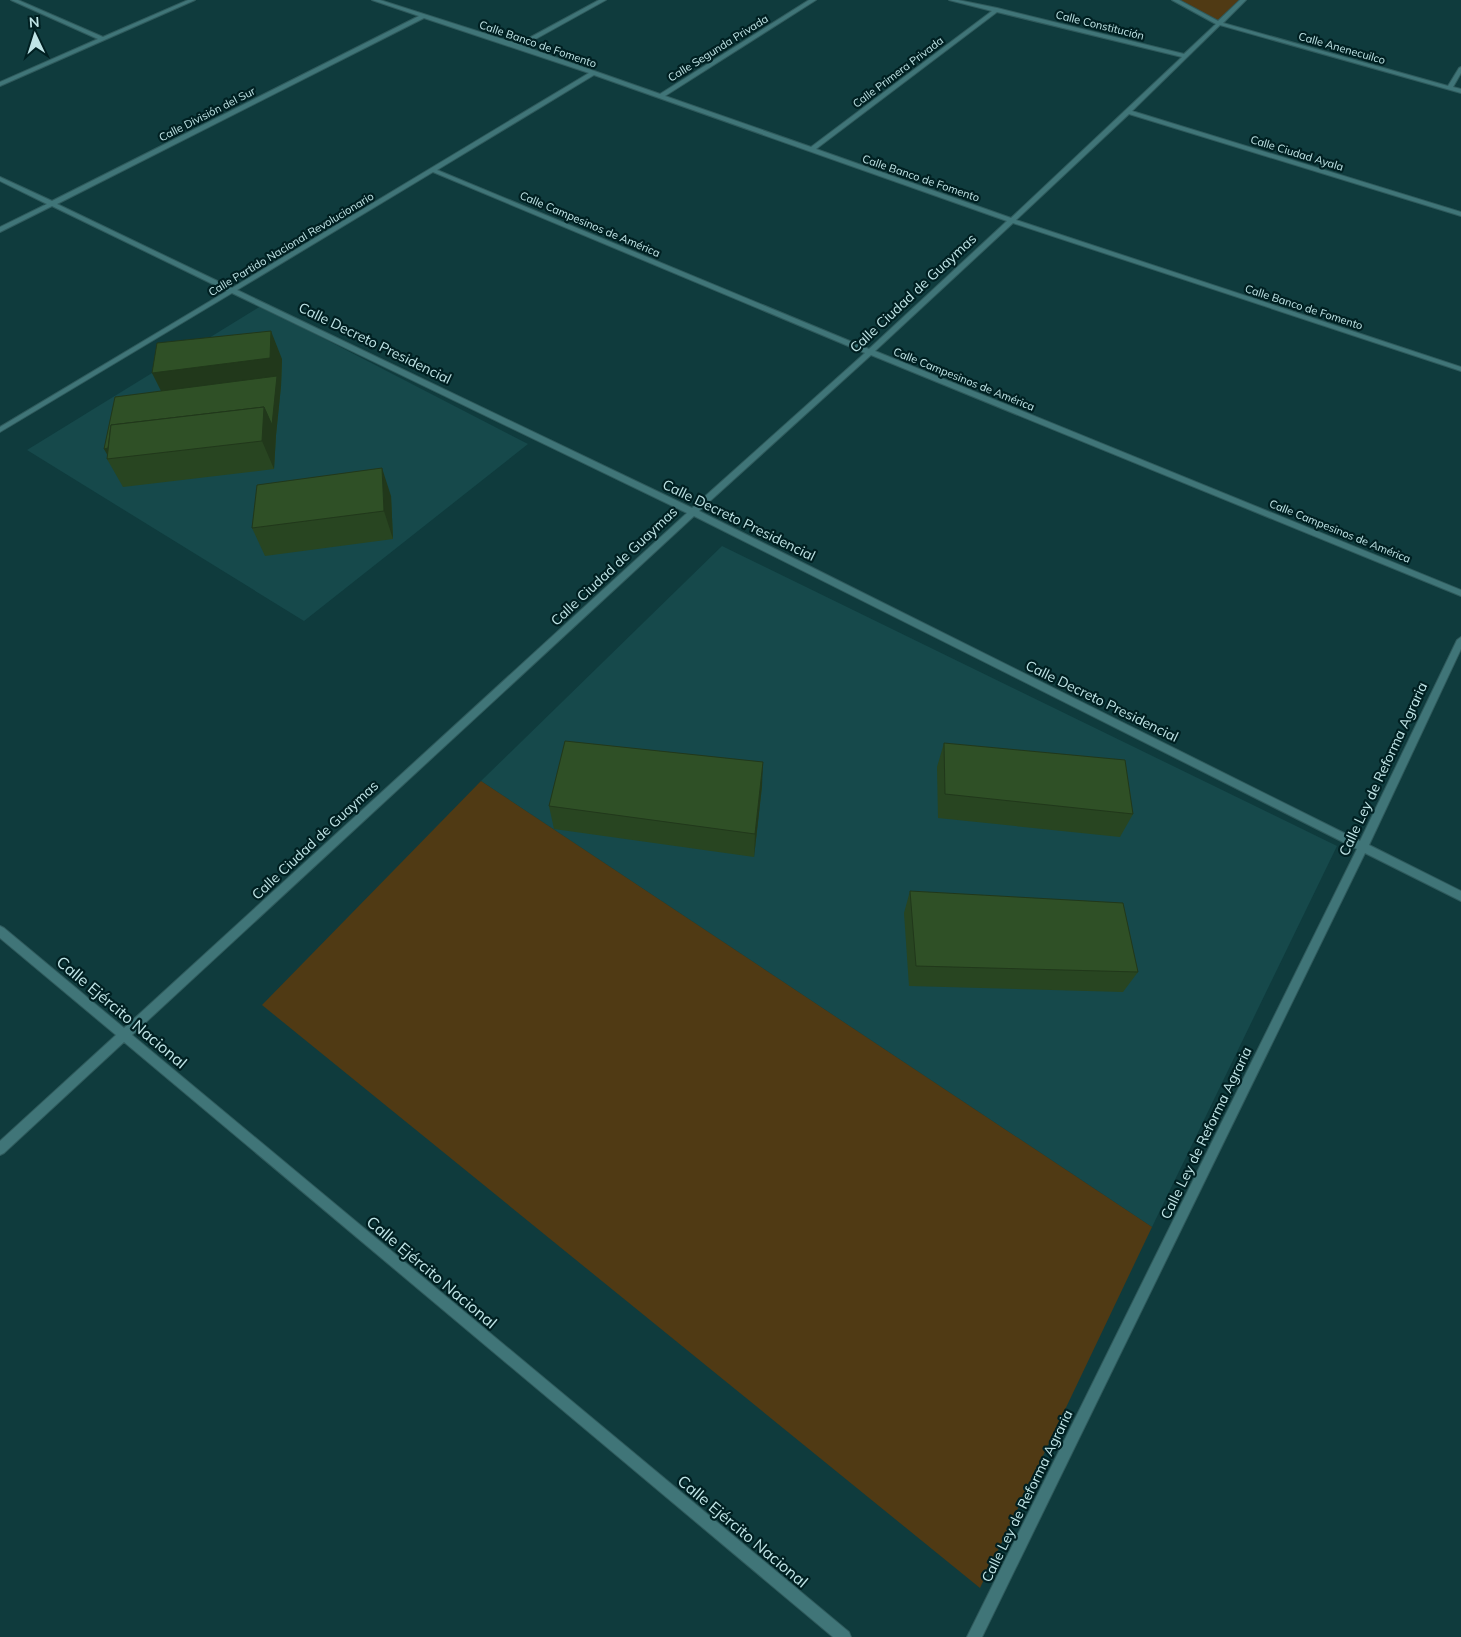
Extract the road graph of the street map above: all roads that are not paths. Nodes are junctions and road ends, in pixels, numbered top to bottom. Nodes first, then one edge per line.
1 (14, 0) edge
2 (192, 0) edge
3 (375, 0) edge
4 (395, 0) edge
5 (603, 0) edge
6 (814, 0) edge
7 (952, 0) edge
8 (1175, 0) edge
9 (1242, 0) edge
10 (387, 4) junction
11 (997, 10) junction
12 (424, 16) junction
13 (1218, 23) junction
14 (103, 39) junction
15 (518, 46) junction
16 (1185, 56) junction
17 (1461, 69) edge
18 (592, 74) junction
19 (0, 84) edge
20 (1449, 88) junction
21 (1461, 91) edge
22 (659, 97) junction
23 (1128, 112) junction
24 (812, 150) junction
25 (433, 170) junction
26 (0, 179) edge
27 (51, 204) junction
28 (1461, 214) edge
29 (1011, 220) junction
30 (0, 230) edge
31 (234, 290) junction
32 (870, 352) junction
33 (1461, 369) edge
34 (0, 430) edge
35 (693, 512) junction
36 (1461, 593) edge
37 (1461, 640) edge
38 (1363, 846) junction
39 (1461, 896) edge
40 (0, 931) edge
41 (123, 1035) junction
42 (0, 1149) edge
43 (844, 1637) edge
44 (974, 1637) edge

1 - 14 street
2 - 14 street
3 - 10 street, Calle Banco de Fomento
4 - 10 street
5 - 15 street
6 - 22 street, Calle Segunda Privada
7 - 11 street, Calle Constitución
8 - 13 street, Calle Anenecuilco
9 - 13 street, Calle Ciudad de Guaymas
10 - 12 street, Calle Banco de Fomento
11 - 16 street, Calle Constitución
11 - 24 street, Calle Primera Privada
12 - 15 street, Calle Banco de Fomento
12 - 27 street, Calle División del Sur
13 - 16 street, Calle Ciudad de Guaymas
13 - 20 street, Calle Anenecuilco
14 - 19 street
15 - 18 street, Calle Banco de Fomento
16 - 23 street, Calle Ciudad de Guaymas
17 - 20 street
18 - 22 street, Calle Banco de Fomento
18 - 25 street, Calle Partido Nacional Revolucionario
20 - 21 street, Calle Anenecuilco
22 - 24 street, Calle Banco de Fomento
23 - 28 street, Calle Ciudad Ayala
23 - 29 street, Calle Ciudad de Guaymas
24 - 29 street, Calle Banco de Fomento
25 - 31 street, Calle Partido Nacional Revolucionario
25 - 32 street, Calle Campesinos de América
26 - 27 street, Calle Decreto Presidencial
27 - 30 street, Calle División del Sur
27 - 31 street, Calle Decreto Presidencial
29 - 32 street, Calle Ciudad de Guaymas
29 - 33 street, Calle Banco de Fomento
31 - 34 street, Calle Partido Nacional Revolucionario
31 - 35 street, Calle Decreto Presidencial
32 - 35 street, Calle Ciudad de Guaymas
32 - 36 street, Calle Campesinos de América
35 - 38 street, Calle Decreto Presidencial
35 - 41 street, Calle Ciudad de Guaymas
37 - 38 street, Calle Ley de Reforma Agraria
38 - 39 street, Calle Decreto Presidencial
38 - 44 street, Calle Ley de Reforma Agraria
40 - 41 street, Calle Ejército Nacional
41 - 42 street, Calle Ciudad de Guaymas
41 - 43 street, Calle Ejército Nacional

